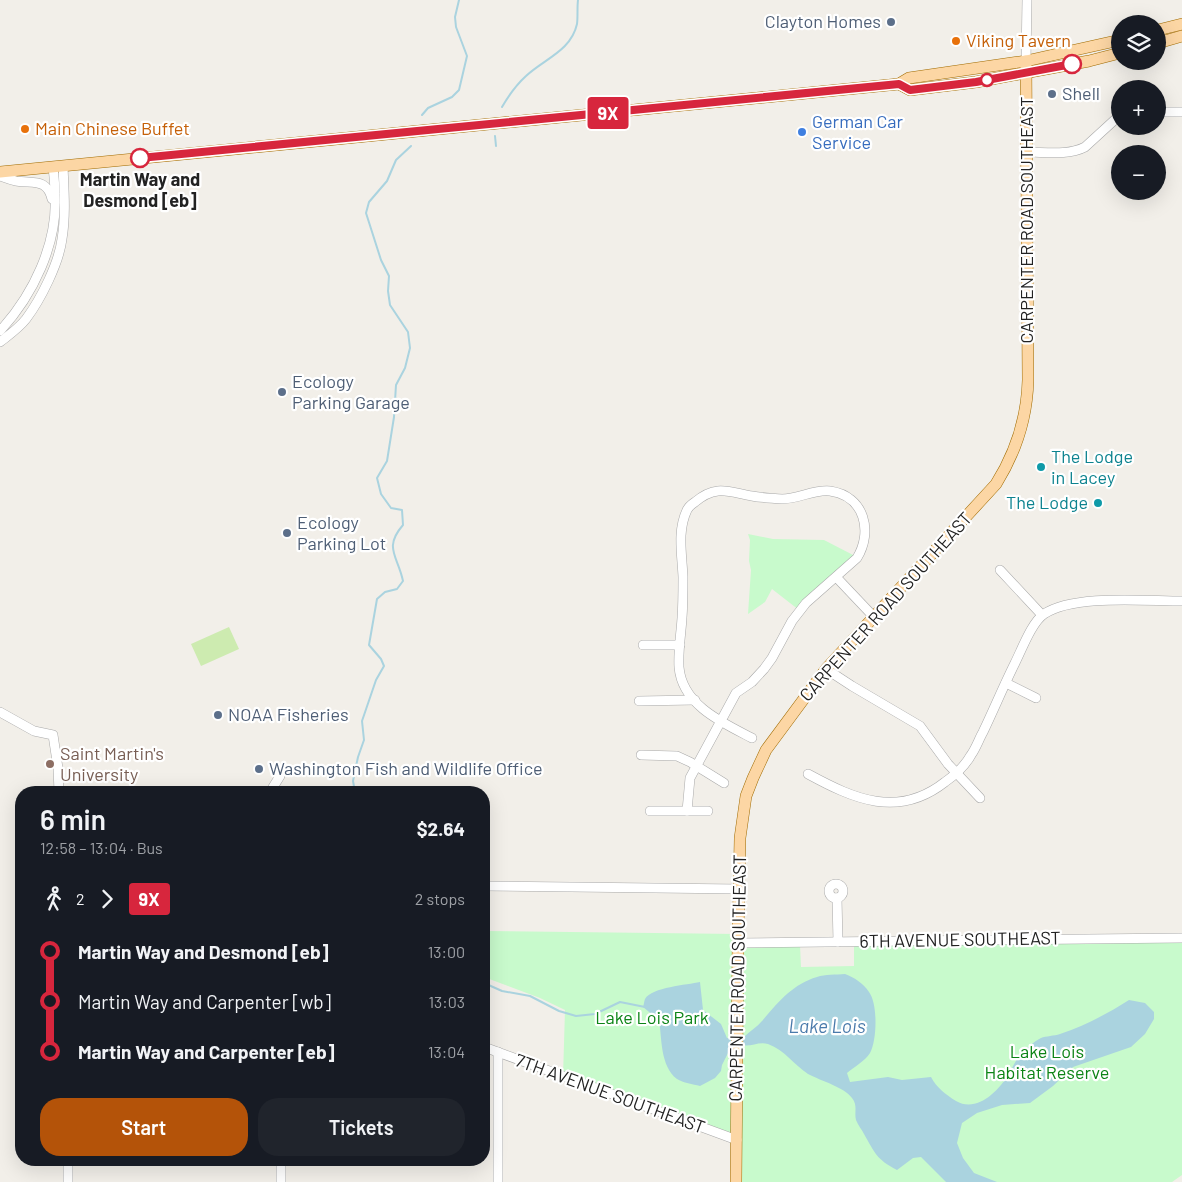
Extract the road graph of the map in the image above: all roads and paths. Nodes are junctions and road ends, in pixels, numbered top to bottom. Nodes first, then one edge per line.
1 (1026, 0) edge
2 (1182, 24) edge
3 (1166, 28) edge
4 (1182, 36) edge
5 (1166, 41) edge
6 (1111, 42) edge
7 (1111, 55) edge
8 (1026, 61) junction
9 (1026, 73) junction
10 (899, 84) junction
11 (1166, 112) edge
12 (1182, 112) edge
13 (1111, 123) edge
14 (1026, 152) junction
15 (58, 166) junction
16 (0, 174) edge
17 (55, 209) junction
18 (0, 331) edge
19 (0, 342) edge
20 (1000, 570) dead end
21 (837, 578) junction
22 (1182, 601) edge
23 (873, 616) junction
24 (1042, 616) junction
25 (680, 644) junction
26 (643, 645) dead end
27 (826, 669) junction
28 (1006, 683) junction
29 (1036, 698) dead end
30 (695, 700) junction
31 (639, 701) dead end
32 (0, 712) edge
33 (720, 721) junction
34 (752, 738) dead end
35 (641, 755) dead end
36 (697, 767) junction
37 (957, 773) junction
38 (808, 774) dead end
39 (280, 776) dead end
40 (724, 783) dead end
41 (59, 786) edge
42 (274, 786) edge
43 (980, 798) dead end
44 (650, 811) dead end
45 (687, 811) junction
46 (708, 811) dead end
47 (490, 886) edge
48 (739, 889) junction
49 (837, 898) dead end
50 (1182, 938) edge
51 (838, 942) junction
52 (738, 943) junction
53 (490, 1049) edge
54 (498, 1052) junction
55 (737, 1140) junction
56 (68, 1166) edge
57 (281, 1166) edge
58 (68, 1182) edge
59 (281, 1182) edge
60 (498, 1182) edge
61 (736, 1182) edge

1 - 8 street
2 - 3 main road
4 - 5 main road
6 - 8 main road
7 - 9 main road
8 - 9 main road, CARPENTER ROAD SOUTHEAST
8 - 10 main road
9 - 10 main road
9 - 14 main road, CARPENTER ROAD SOUTHEAST
10 - 15 main road
11 - 12 street
13 - 14 street
14 - 23 main road, CARPENTER ROAD SOUTHEAST
15 - 16 main road
15 - 17 street
15 - 19 street
16 - 17 street
17 - 18 street
20 - 24 street
21 - 23 street
21 - 25 street
21 - 33 street
22 - 24 street
23 - 27 main road, CARPENTER ROAD SOUTHEAST
24 - 28 street
25 - 26 street
25 - 30 street
27 - 37 street
27 - 48 main road, CARPENTER ROAD SOUTHEAST
28 - 29 street
28 - 37 street
30 - 31 street
30 - 33 street
32 - 41 street
33 - 34 street
33 - 36 street
35 - 36 street
36 - 40 street
36 - 45 street
37 - 38 street
37 - 43 street
39 - 42 street
44 - 45 street
45 - 46 street
47 - 48 street
48 - 52 main road, CARPENTER ROAD SOUTHEAST
49 - 51 street
50 - 51 street, 6TH AVENUE SOUTHEAST
51 - 52 street, 6TH AVENUE SOUTHEAST
52 - 55 main road, CARPENTER ROAD SOUTHEAST
53 - 54 street, 7TH AVENUE SOUTHEAST
54 - 55 street, 7TH AVENUE SOUTHEAST
54 - 60 street
55 - 61 main road, CARPENTER ROAD SOUTHEAST
56 - 58 street
57 - 59 street

